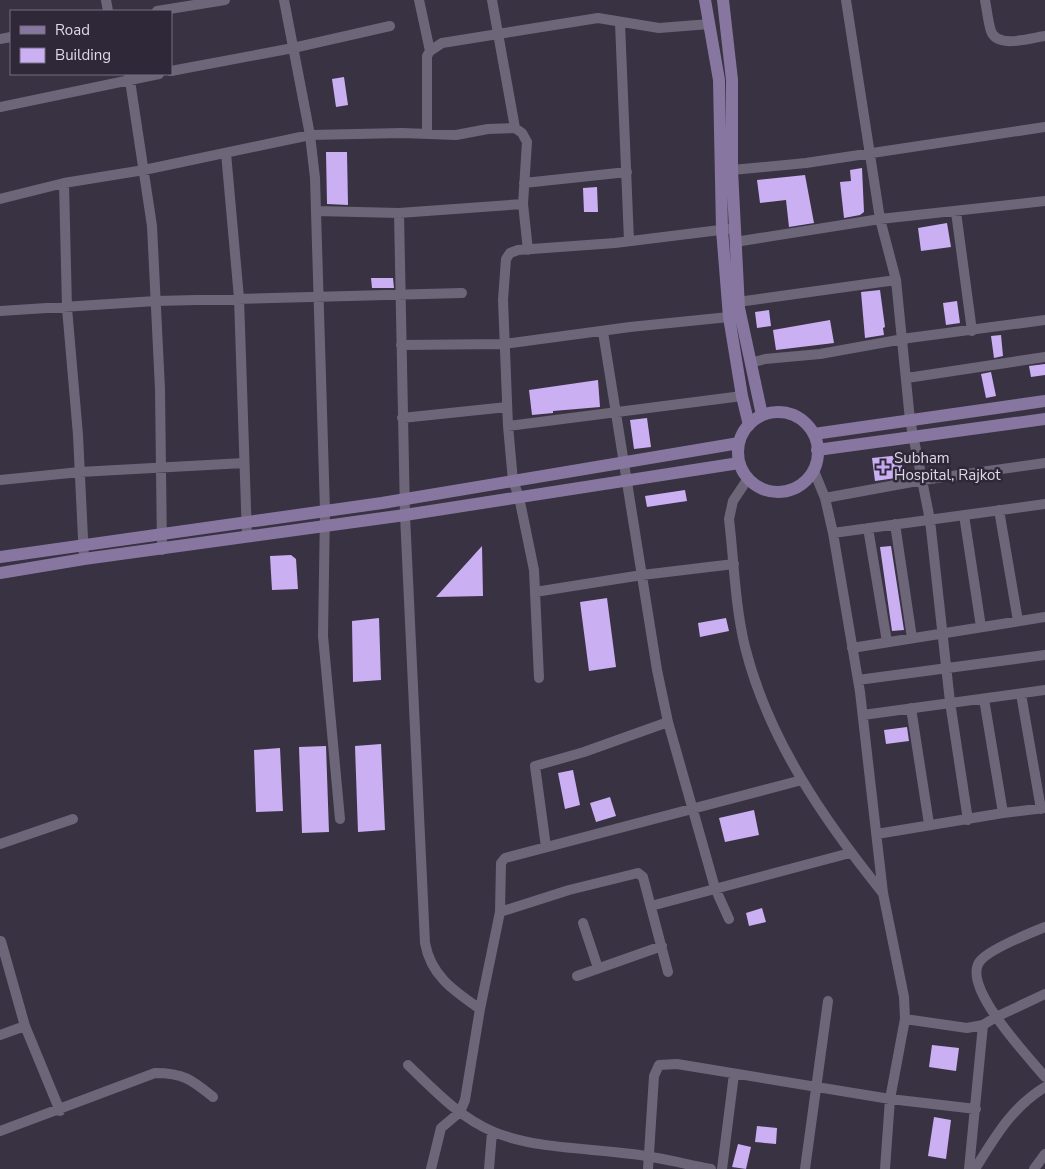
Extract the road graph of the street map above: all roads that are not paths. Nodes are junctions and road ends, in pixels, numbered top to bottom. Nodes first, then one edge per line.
1 (225, 0) edge
2 (284, 0) edge
3 (419, 0) edge
4 (492, 0) edge
5 (706, 0) edge
6 (723, 0) edge
7 (846, 0) edge
8 (986, 0) edge
9 (163, 10) edge
10 (620, 23) junction
11 (710, 24) junction
12 (390, 26) dead end
13 (498, 36) junction
14 (1045, 36) edge
15 (293, 48) junction
16 (430, 51) junction
17 (172, 72) edge
18 (144, 75) edge
19 (130, 76) edge
20 (0, 107) edge
21 (1045, 127) edge
22 (515, 128) junction
23 (427, 134) junction
24 (310, 135) junction
25 (226, 153) junction
26 (869, 154) junction
27 (144, 170) junction
28 (732, 170) junction
29 (627, 172) junction
30 (64, 183) junction
31 (524, 183) junction
32 (0, 198) edge
33 (1045, 201) edge
34 (523, 204) junction
35 (316, 211) junction
36 (956, 212) junction
37 (399, 213) junction
38 (880, 219) junction
39 (728, 229) junction
40 (630, 241) junction
41 (735, 242) junction
42 (528, 250) junction
43 (896, 280) junction
44 (462, 294) dead end
45 (401, 296) junction
46 (239, 298) junction
47 (320, 298) junction
48 (156, 301) junction
49 (738, 302) junction
50 (68, 308) junction
51 (0, 311) edge
52 (729, 317) junction
53 (1045, 320) edge
54 (972, 331) junction
55 (603, 332) junction
56 (902, 339) junction
57 (504, 344) junction
58 (401, 346) junction
59 (1045, 357) edge
60 (750, 363) junction
61 (907, 378) junction
62 (742, 396) junction
63 (1045, 401) edge
64 (507, 407) junction
65 (614, 412) junction
66 (762, 415) junction
67 (402, 418) junction
68 (910, 420) junction
69 (1045, 420) edge
70 (749, 425) junction
71 (508, 426) junction
72 (814, 434) junction
73 (914, 438) junction
74 (739, 443) junction
75 (818, 450) junction
76 (623, 462) junction
77 (244, 463) junction
78 (739, 463) junction
79 (1045, 464) edge
80 (162, 467) junction
81 (814, 471) junction
82 (80, 472) junction
83 (0, 480) edge
84 (747, 480) junction
85 (923, 480) junction
86 (513, 481) junction
87 (626, 482) junction
88 (519, 497) junction
89 (825, 498) junction
90 (406, 499) junction
91 (1045, 504) edge
92 (999, 510) junction
93 (325, 511) junction
94 (405, 515) junction
95 (964, 515) junction
96 (930, 520) junction
97 (246, 522) junction
98 (895, 524) junction
99 (324, 527) junction
100 (868, 528) junction
101 (833, 533) junction
102 (162, 534) junction
103 (247, 537) junction
104 (84, 545) junction
105 (162, 550) junction
106 (0, 557) edge
107 (84, 559) junction
108 (734, 564) junction
109 (0, 573) edge
110 (642, 575) junction
111 (535, 592) junction
112 (1045, 617) edge
113 (1018, 621) junction
114 (981, 627) junction
115 (944, 633) junction
116 (912, 638) junction
117 (887, 642) junction
118 (852, 648) junction
119 (1045, 654) edge
120 (946, 667) junction
121 (539, 678) dead end
122 (858, 680) junction
123 (1045, 690) edge
124 (1021, 694) junction
125 (984, 699) junction
126 (950, 702) junction
127 (910, 708) junction
128 (863, 715) junction
129 (668, 722) junction
130 (802, 780) junction
131 (1043, 808) edge
132 (692, 809) junction
133 (1003, 813) junction
134 (73, 819) dead end
135 (340, 819) dead end
136 (968, 820) junction
137 (929, 824) junction
138 (877, 834) junction
139 (0, 844) edge
140 (546, 847) junction
141 (850, 853) junction
142 (715, 888) junction
143 (883, 892) junction
144 (651, 906) junction
145 (500, 912) junction
146 (729, 919) dead end
147 (583, 923) dead end
148 (1045, 927) edge
149 (1, 941) edge
150 (662, 946) junction
151 (598, 968) junction
152 (668, 972) dead end
153 (577, 976) dead end
154 (1045, 994) edge
155 (828, 1001) dead end
156 (480, 1010) junction
157 (996, 1016) junction
158 (905, 1019) junction
159 (983, 1025) junction
160 (25, 1026) junction
161 (0, 1035) edge
162 (408, 1064) dead end
163 (734, 1074) junction
164 (1045, 1077) edge
165 (1045, 1087) edge
166 (817, 1088) junction
167 (213, 1097) dead end
168 (890, 1098) junction
169 (976, 1109) junction
170 (60, 1111) junction
171 (460, 1112) junction
172 (0, 1131) edge
173 (492, 1132) junction
174 (1045, 1154) edge
175 (649, 1157) junction
176 (431, 1169) edge
177 (489, 1169) edge
178 (648, 1169) edge
179 (710, 1169) edge
180 (722, 1169) edge
181 (805, 1169) edge
182 (884, 1169) edge
183 (969, 1169) edge
184 (975, 1169) edge
185 (1034, 1169) edge

1 - 9 street
2 - 15 street
3 - 16 street
4 - 13 street
5 - 11 main road
6 - 28 main road
7 - 26 street
8 - 14 street
10 - 11 street
10 - 13 street
10 - 29 street
11 - 39 main road
12 - 15 street
13 - 16 street
13 - 22 street
15 - 17 street
15 - 24 street
16 - 23 street
18 - 19 street
19 - 20 street
19 - 27 street
21 - 26 street
22 - 23 street
22 - 31 street
23 - 24 street
24 - 25 street
24 - 35 street
25 - 27 street
25 - 46 street
26 - 28 street
26 - 38 street
27 - 30 street
27 - 48 street
28 - 39 main road
29 - 31 street
29 - 40 street
30 - 32 street
30 - 50 street
31 - 34 street
33 - 36 street
34 - 37 street
34 - 42 street
35 - 37 street
35 - 47 street
36 - 38 street
36 - 54 street
37 - 45 street
38 - 41 street
38 - 43 street
39 - 40 street
39 - 41 main road
39 - 52 main road
40 - 42 street
41 - 49 main road
42 - 57 street
43 - 49 street
43 - 56 street
44 - 45 street
45 - 47 street
45 - 58 street
46 - 47 street
46 - 48 street
46 - 77 street
47 - 93 street
48 - 50 street
48 - 80 street
49 - 60 main road
50 - 51 street
50 - 82 street
52 - 55 street
52 - 62 main road
53 - 54 street
54 - 56 street
55 - 57 street
55 - 65 street
56 - 60 street
56 - 61 street
57 - 58 street
57 - 64 street
58 - 67 street
59 - 61 street
60 - 66 main road
61 - 68 street
62 - 65 street
62 - 70 main road
63 - 68 main road
64 - 67 street
64 - 71 street
65 - 71 street
65 - 76 street
66 - 70 main road
66 - 72 main road
67 - 90 street
68 - 72 main road
68 - 73 street
69 - 73 main road
70 - 74 main road
71 - 86 street
72 - 75 main road
73 - 75 main road
73 - 85 street
74 - 76 main road
74 - 78 main road
75 - 81 main road
76 - 86 main road
76 - 87 street
77 - 80 street
77 - 97 street
78 - 84 main road
78 - 87 main road
79 - 85 street
80 - 82 street
80 - 102 street
81 - 84 main road
81 - 89 street
82 - 83 street
82 - 104 street
84 - 108 street
85 - 89 street
85 - 96 street
86 - 88 street
86 - 90 main road
87 - 88 main road
87 - 110 street
88 - 94 main road
88 - 111 street
89 - 101 street
90 - 93 main road
90 - 94 street
91 - 92 street
92 - 95 street
92 - 113 street
93 - 97 main road
93 - 99 street
94 - 99 main road
94 - 156 street
95 - 96 street
95 - 114 street
96 - 98 street
96 - 115 street
97 - 102 main road
97 - 103 street
98 - 100 street
98 - 116 street
99 - 103 main road
99 - 135 street
100 - 101 street
100 - 117 street
101 - 118 street
102 - 104 main road
102 - 105 street
103 - 105 main road
104 - 106 main road
104 - 107 street
105 - 107 main road
107 - 109 main road
108 - 110 street
108 - 130 street
110 - 111 street
110 - 129 street
111 - 121 street
112 - 113 street
113 - 114 street
114 - 115 street
115 - 116 street
115 - 120 street
116 - 117 street
117 - 118 street
118 - 122 street
119 - 120 street
120 - 122 street
120 - 126 street
122 - 128 street
123 - 124 street
124 - 125 street
124 - 131 street
125 - 126 street
125 - 133 street
126 - 127 street
126 - 136 street
127 - 128 street
127 - 137 street
128 - 138 street
129 - 132 street
129 - 140 street
130 - 132 street
130 - 141 street
131 - 133 street
132 - 140 street
132 - 142 street
133 - 136 street
134 - 139 street
136 - 137 street
137 - 138 street
138 - 143 street
140 - 145 street
141 - 142 street
141 - 143 street
142 - 144 street
142 - 146 street
143 - 158 street
144 - 145 street
144 - 150 street
145 - 156 street
147 - 151 street
148 - 157 street
149 - 160 street
150 - 151 street
150 - 152 street
151 - 153 street
154 - 157 street
155 - 166 street
156 - 171 street
157 - 159 street
157 - 164 street
158 - 159 street
158 - 168 street
159 - 169 street
160 - 161 street
160 - 170 street
162 - 171 street
163 - 166 street
163 - 175 street
163 - 180 street
165 - 184 street
166 - 168 street
166 - 181 street
167 - 170 street
168 - 169 street
168 - 182 street
169 - 183 street
170 - 172 street
171 - 173 street
171 - 176 street
173 - 175 street
173 - 177 street
174 - 185 street
175 - 178 street
175 - 179 street

